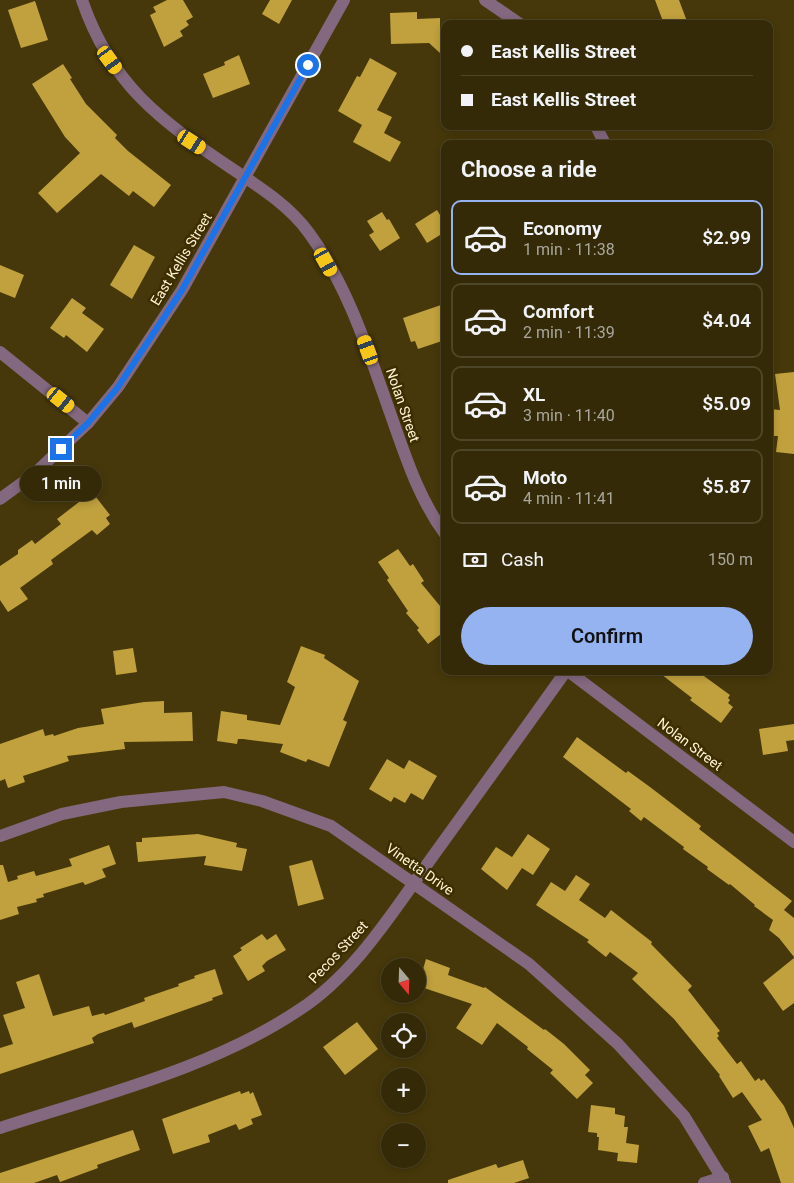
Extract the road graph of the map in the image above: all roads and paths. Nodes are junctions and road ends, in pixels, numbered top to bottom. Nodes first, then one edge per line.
1 (82, 0) edge
2 (344, 0) edge
3 (485, 0) edge
4 (514, 20) edge
5 (246, 178) junction
6 (0, 352) edge
7 (88, 423) junction
8 (0, 499) edge
9 (441, 528) edge
10 (564, 675) edge
11 (572, 675) edge
12 (0, 836) edge
13 (794, 842) edge
14 (414, 883) junction
15 (0, 1128) edge
16 (724, 1180) edge
17 (704, 1183) edge

1 - 5 street, Nolan Street
2 - 5 street, East Kellis Street
3 - 4 street
5 - 7 street, East Kellis Street
5 - 9 street, Nolan Street
6 - 7 street
7 - 8 street, East Kellis Street
10 - 14 street, Pecos Street
11 - 13 street, Nolan Street
12 - 14 street, Vinetta Drive
14 - 15 street, Pecos Street
14 - 16 street, Vinetta Drive
16 - 17 street

